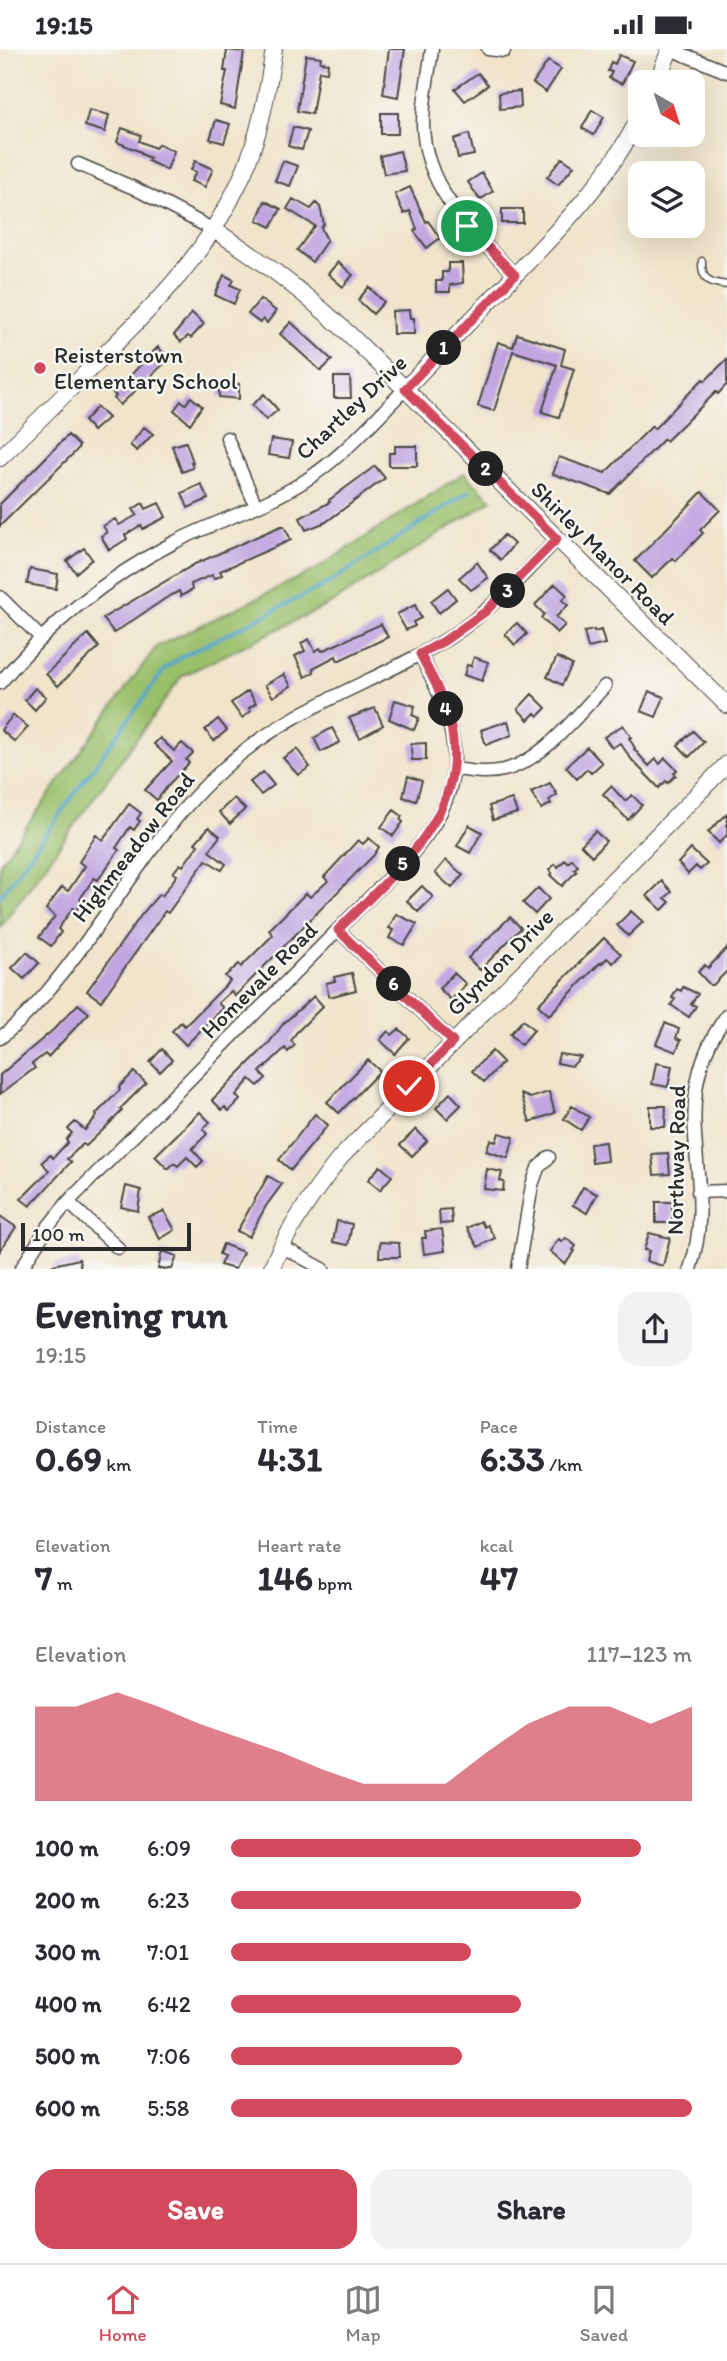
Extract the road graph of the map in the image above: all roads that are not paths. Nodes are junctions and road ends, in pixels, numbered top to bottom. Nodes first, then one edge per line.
1 (274, 49) edge
2 (432, 49) edge
3 (488, 49) edge
4 (670, 49) edge
5 (504, 51) dead end
6 (662, 70) edge
7 (727, 72) edge
8 (628, 141) edge
9 (78, 164) dead end
10 (214, 230) junction
11 (702, 261) dead end
12 (515, 275) junction
13 (727, 285) edge
14 (405, 389) junction
15 (227, 438) dead end
16 (0, 458) edge
17 (256, 506) junction
18 (557, 539) junction
19 (0, 597) edge
20 (41, 638) junction
21 (420, 654) junction
22 (0, 683) edge
23 (605, 686) dead end
24 (727, 705) edge
25 (727, 764) edge
26 (454, 769) junction
27 (338, 930) junction
28 (727, 1014) edge
29 (0, 1038) edge
30 (453, 1042) junction
31 (549, 1157) dead end
32 (727, 1191) edge
33 (698, 1192) junction
34 (68, 1202) junction
35 (281, 1246) junction
36 (118, 1248) dead end
37 (21, 1269) edge
38 (271, 1269) edge
39 (323, 1269) edge
40 (518, 1269) edge
41 (690, 1269) edge

1 - 10 street
2 - 12 street
3 - 5 street
4 - 6 street
4 - 7 street
8 - 12 street, Chartley Drive
9 - 10 street, Shirley Manor Road
10 - 14 street, Shirley Manor Road
10 - 16 street
11 - 13 lane
12 - 14 street, Chartley Drive
14 - 17 street, Chartley Drive
14 - 18 street, Shirley Manor Road
15 - 17 street
17 - 20 street, Chartley Drive
18 - 21 street, Highmeadow Road
18 - 24 street, Shirley Manor Road
19 - 20 street
20 - 22 street, Chartley Drive
21 - 26 street, Homevale Road
21 - 29 street, Highmeadow Road
23 - 26 street
25 - 30 street, Glyndon Drive
26 - 27 street, Homevale Road
27 - 30 street
27 - 34 street, Homevale Road
28 - 33 street, Northway Road
30 - 35 street, Glyndon Drive
31 - 40 street
32 - 33 street
33 - 41 street, Northway Road
34 - 36 street
34 - 37 street, Homevale Road
35 - 38 street, Glyndon Drive
35 - 39 street

